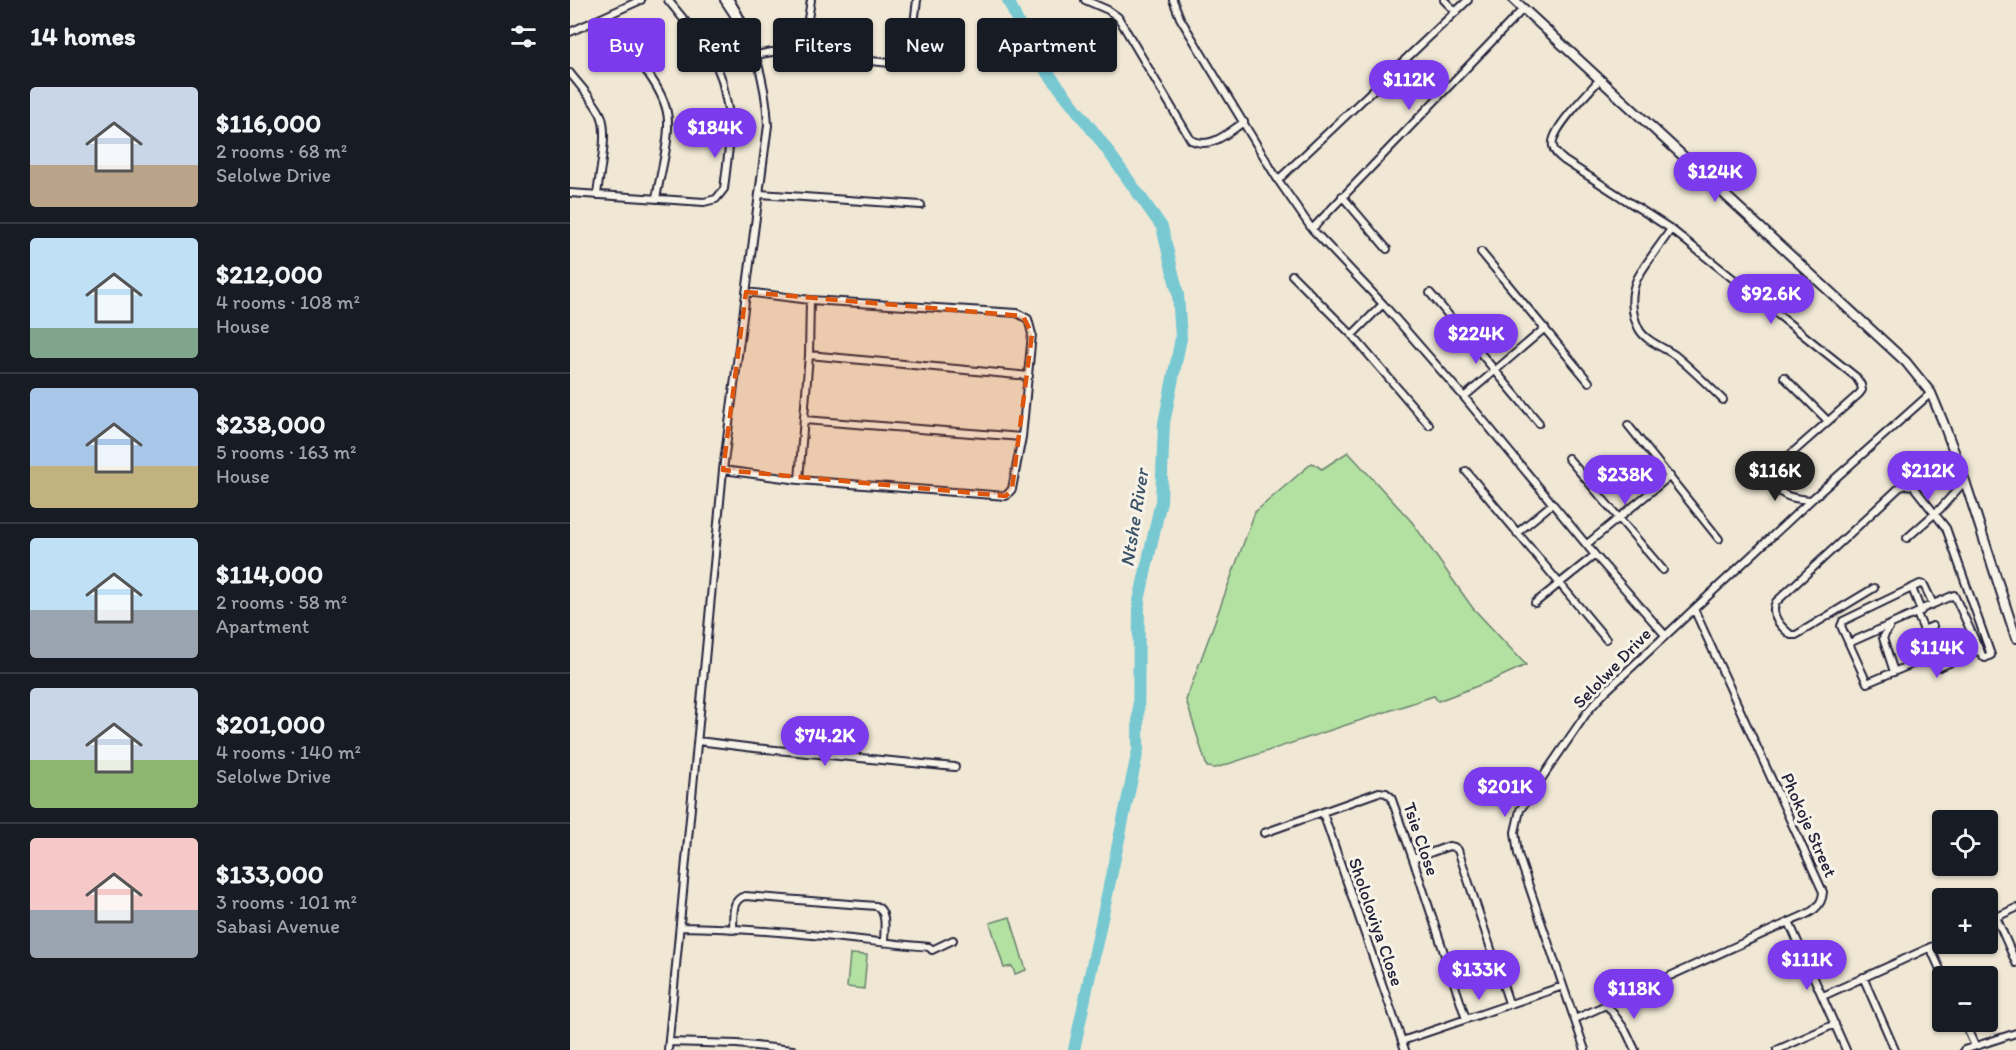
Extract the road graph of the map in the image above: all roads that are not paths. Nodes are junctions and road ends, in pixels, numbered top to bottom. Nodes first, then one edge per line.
1 (641, 0) edge
2 (668, 0) edge
3 (724, 0) edge
4 (730, 0) edge
5 (811, 0) edge
6 (917, 0) edge
7 (1085, 0) edge
8 (1173, 0) edge
9 (1444, 0) edge
10 (1468, 0) edge
11 (1514, 0) edge
12 (1523, 9) junction
13 (1456, 12) junction
14 (601, 18) edge
15 (736, 18) edge
16 (741, 18) edge
17 (807, 18) edge
18 (588, 24) edge
19 (570, 33) edge
20 (873, 61) edge
21 (646, 72) edge
22 (759, 72) edge
23 (570, 73) edge
24 (1600, 80) junction
25 (1244, 122) junction
26 (1278, 180) junction
27 (570, 193) edge
28 (760, 194) junction
29 (597, 195) junction
30 (1342, 196) junction
31 (656, 198) junction
32 (921, 205) dead end
33 (1312, 228) junction
34 (1671, 229) junction
35 (1387, 249) dead end
36 (1481, 252) dead end
37 (1292, 275) dead end
38 (746, 292) junction
39 (1430, 293) dead end
40 (810, 300) junction
41 (1383, 304) junction
42 (1545, 328) junction
43 (1352, 335) junction
44 (809, 355) junction
45 (1496, 370) junction
46 (1029, 376) junction
47 (1784, 377) dead end
48 (1589, 381) dead end
49 (1930, 393) junction
50 (1464, 397) junction
51 (1723, 400) dead end
52 (804, 420) junction
53 (1828, 421) junction
54 (1539, 423) dead end
55 (1429, 425) dead end
56 (1628, 425) dead end
57 (1022, 437) junction
58 (1568, 458) dead end
59 (723, 470) junction
60 (1466, 471) dead end
61 (1670, 476) junction
62 (799, 480) junction
63 (1965, 482) junction
64 (1811, 500) junction
65 (1552, 504) junction
66 (1934, 513) junction
67 (1618, 518) junction
68 (1517, 533) junction
69 (1907, 538) dead end
70 (1719, 539) dead end
71 (1587, 544) junction
72 (1595, 555) junction
73 (1663, 570) dead end
74 (1560, 582) junction
75 (1874, 588) dead end
76 (1912, 588) junction
77 (1967, 590) junction
78 (1954, 596) junction
79 (1535, 603) dead end
80 (1933, 604) junction
81 (1694, 609) junction
82 (1919, 612) junction
83 (1979, 622) junction
84 (1891, 624) junction
85 (1933, 626) dead end
86 (1968, 627) junction
87 (1923, 630) junction
88 (1665, 635) junction
89 (2016, 638) edge
90 (1606, 639) dead end
91 (1849, 643) junction
92 (1980, 650) junction
93 (1934, 655) junction
94 (1894, 672) junction
95 (698, 741) junction
96 (955, 767) dead end
97 (1323, 813) junction
98 (1264, 833) dead end
99 (1413, 859) junction
100 (2016, 908) edge
101 (1998, 916) edge
102 (1789, 922) junction
103 (1998, 922) edge
104 (680, 927) junction
105 (733, 930) junction
106 (953, 940) dead end
107 (884, 943) junction
108 (1930, 948) joint
109 (2016, 963) edge
110 (1938, 966) edge
111 (1863, 977) junction
112 (1563, 986) junction
113 (1823, 996) junction
114 (1509, 1003) junction
115 (1607, 1005) junction
116 (1466, 1019) junction
117 (1575, 1019) junction
118 (1835, 1024) junction
119 (1969, 1032) edge
120 (2016, 1033) edge
121 (1402, 1041) junction
122 (669, 1042) junction
123 (1795, 1042) junction
124 (1975, 1046) junction
125 (668, 1050) edge
126 (793, 1050) edge
127 (1405, 1050) edge
128 (1585, 1050) edge
129 (1635, 1050) edge
130 (1777, 1050) edge
131 (1798, 1050) edge
132 (1846, 1050) edge
133 (1895, 1050) edge
134 (1964, 1050) edge

1 - 14 street
2 - 31 street
3 - 15 street
4 - 16 street
5 - 17 street
6 - 20 street
7 - 25 street
8 - 25 street
9 - 13 street
10 - 13 street
11 - 12 street
12 - 24 street
12 - 30 street
13 - 26 street
18 - 19 street
21 - 31 street
22 - 28 street
23 - 29 street
24 - 34 street
24 - 49 street
25 - 26 street
26 - 33 street
27 - 29 street
28 - 32 street
28 - 38 street
29 - 31 street
30 - 33 street
30 - 35 street
33 - 41 street
34 - 51 street
34 - 53 street
36 - 42 street
37 - 43 street
38 - 40 street
38 - 59 street
39 - 45 street
40 - 44 street
40 - 46 street
41 - 43 street
41 - 50 street
42 - 45 street
42 - 48 street
43 - 55 street
44 - 46 street
44 - 52 street
45 - 50 street
45 - 54 street
46 - 57 street
47 - 53 street
49 - 63 street
49 - 64 street, Selolwe Drive
50 - 65 street
52 - 57 street
52 - 62 street
53 - 64 street
56 - 61 street
57 - 62 street
58 - 67 street
59 - 62 street
59 - 95 street
60 - 68 street
61 - 67 street
61 - 70 street
63 - 66 street
63 - 89 street
64 - 81 street, Selolwe Drive
65 - 68 street
65 - 71 street
66 - 69 street
66 - 75 street
66 - 77 street
67 - 71 street
67 - 73 street
68 - 74 street
71 - 72 street
72 - 74 street
72 - 88 street
74 - 79 street
74 - 90 street
76 - 80 street
76 - 82 street
76 - 91 street
77 - 78 street
77 - 83 street
78 - 80 street
78 - 86 street
80 - 82 street
81 - 88 street, Selolwe Drive
81 - 102 street, Phokoje Street
82 - 84 street
82 - 87 street
83 - 86 street
83 - 92 street
84 - 91 street
84 - 94 street
85 - 87 street
86 - 92 street
87 - 93 street
88 - 112 street, Selolwe Drive
91 - 94 street
92 - 93 street
93 - 94 street
95 - 96 street
95 - 104 street
97 - 98 street, Tsie Close
97 - 99 street, Tsie Close
97 - 121 street, Shololoviya Close
99 - 114 street
99 - 116 street, Tsie Close
100 - 101 street
102 - 113 street
102 - 115 street, Phokoje Street
103 - 109 street
104 - 105 street
104 - 122 street
105 - 107 street
105 - 107 street
106 - 107 street
108 - 110 street
108 - 111 street
111 - 113 street
111 - 133 street
112 - 114 street
112 - 117 street, Selolwe Drive
113 - 118 street
114 - 116 street
115 - 117 street, Phokoje Street
115 - 129 street
116 - 121 street
117 - 128 street, Selolwe Drive
118 - 123 street
118 - 132 street
119 - 124 street
120 - 124 street
121 - 127 street, Shololoviya Close
122 - 125 street
122 - 126 street
123 - 130 street
123 - 131 street
124 - 134 street

